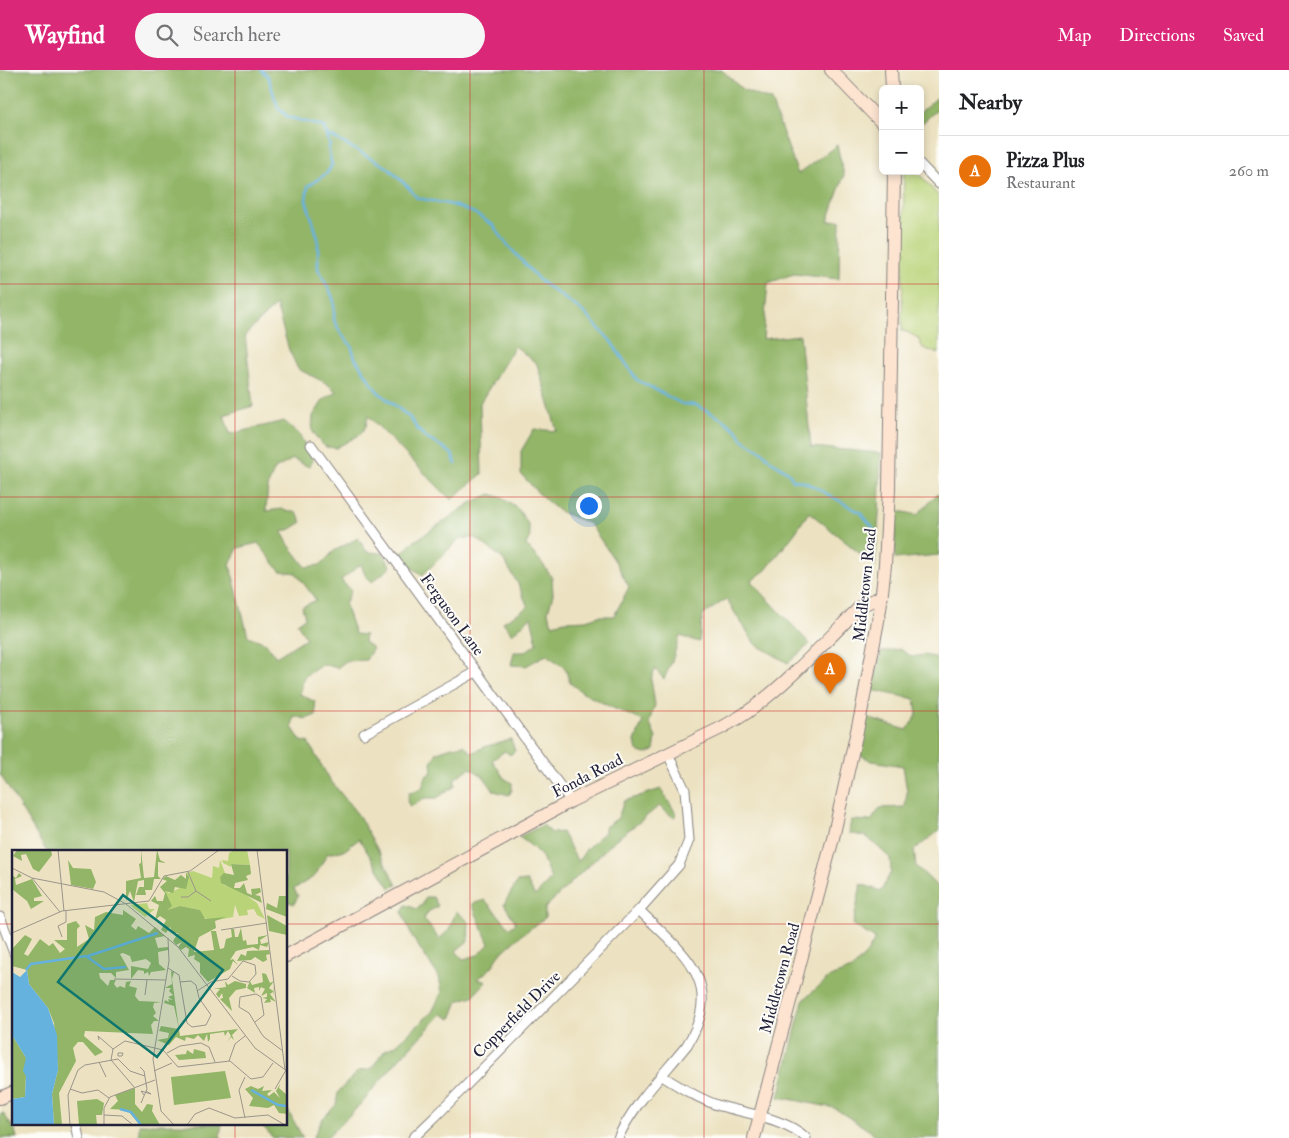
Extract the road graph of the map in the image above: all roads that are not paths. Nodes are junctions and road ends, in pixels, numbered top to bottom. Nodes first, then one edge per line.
1 (831, 70) edge
2 (891, 70) edge
3 (892, 85) edge
4 (879, 120) edge
5 (924, 168) edge
6 (894, 175) edge
7 (939, 184) edge
8 (312, 445) dead end
9 (882, 596) junction
10 (476, 672) junction
11 (364, 734) dead end
12 (668, 754) junction
13 (571, 801) junction
14 (639, 910) junction
15 (0, 917) edge
16 (12, 948) edge
17 (288, 955) edge
18 (662, 1076) junction
19 (12, 1093) edge
20 (0, 1098) edge
21 (760, 1116) junction
22 (413, 1138) edge
23 (618, 1138) edge
24 (754, 1138) edge
25 (806, 1138) edge

1 - 4 street
2 - 3 street
5 - 7 street
6 - 9 street, Middletown Road
8 - 10 street, Ferguson Lane
9 - 12 street, Fonda Road
9 - 21 street, Middletown Road
10 - 11 street
10 - 13 street, Ferguson Lane
12 - 13 street, Fonda Road
12 - 14 street, Copperfield Drive
13 - 17 street, Fonda Road
14 - 18 street
14 - 22 street, Copperfield Drive
15 - 16 street
18 - 21 street
18 - 23 street
19 - 20 street
21 - 24 street, Middletown Road
21 - 25 street

